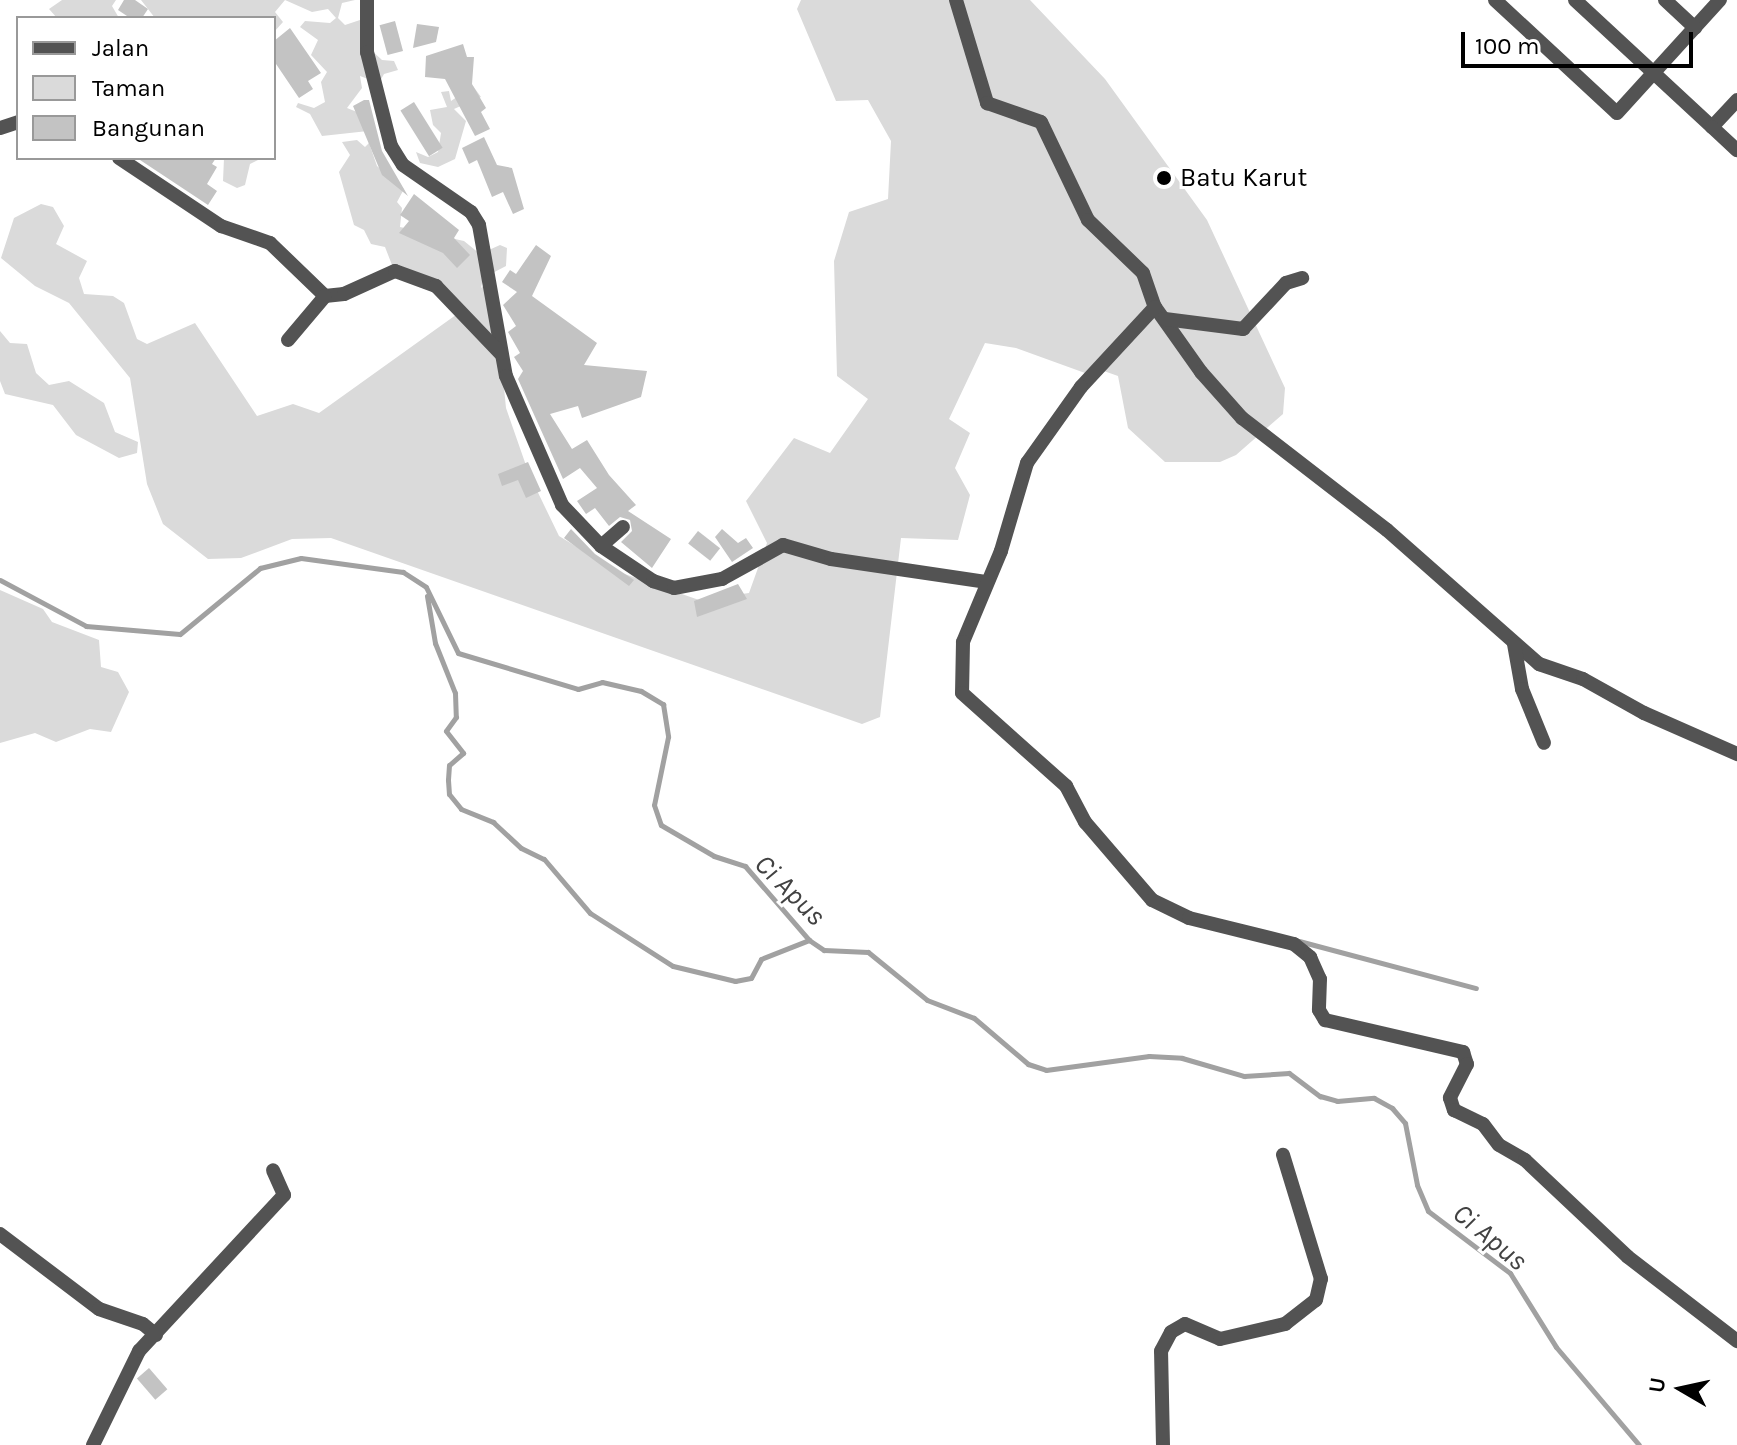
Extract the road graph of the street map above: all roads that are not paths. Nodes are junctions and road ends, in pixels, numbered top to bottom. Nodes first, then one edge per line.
1 (367, 0) edge
2 (956, 0) edge
3 (1495, 0) edge
4 (1575, 0) edge
5 (1665, 0) edge
6 (1720, 0) edge
7 (1695, 28) junction
8 (1653, 73) junction
9 (1737, 100) edge
10 (1712, 127) junction
11 (1737, 150) edge
12 (145, 163) edge
13 (1302, 278) dead end
14 (325, 296) junction
15 (1155, 307) junction
16 (1165, 319) junction
17 (288, 340) dead end
18 (500, 353) junction
19 (623, 527) dead end
20 (601, 546) junction
21 (987, 582) junction
22 (1514, 644) junction
23 (1544, 743) dead end
24 (1737, 754) edge
25 (1283, 1155) dead end
26 (273, 1170) dead end
27 (0, 1234) edge
28 (156, 1335) junction
29 (1737, 1341) edge
30 (93, 1445) edge
31 (1163, 1445) edge

1 - 18 street
2 - 15 street
3 - 8 street
4 - 8 street
5 - 7 street
6 - 7 street
7 - 8 street
8 - 10 street
9 - 10 street
10 - 11 street
12 - 14 street
13 - 16 street
14 - 17 street
14 - 18 street
15 - 16 street
15 - 21 street
16 - 22 street
18 - 20 street
19 - 20 street
20 - 21 street
21 - 29 street
22 - 23 street
22 - 24 street
25 - 31 street
26 - 28 street
27 - 28 street
28 - 30 street

